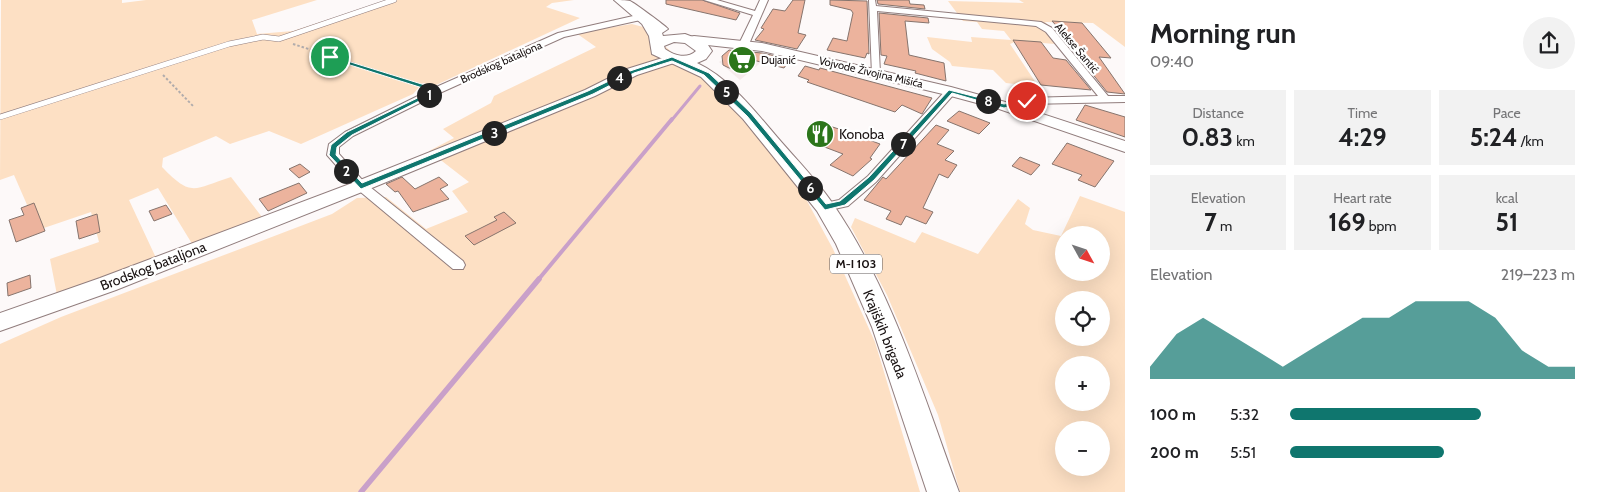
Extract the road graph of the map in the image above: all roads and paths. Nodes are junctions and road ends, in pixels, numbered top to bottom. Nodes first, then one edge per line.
1 (394, 0) edge
2 (621, 0) edge
3 (708, 0) edge
4 (764, 0) edge
5 (873, 4) edge
6 (757, 14) junction
7 (645, 20) junction
8 (679, 38) junction
9 (279, 39) junction
10 (736, 43) junction
11 (658, 47) junction
12 (701, 56) junction
13 (675, 59) junction
14 (157, 69) dead end
15 (632, 72) junction
16 (875, 73) junction
17 (438, 90) junction
18 (951, 91) junction
19 (1125, 99) edge
20 (1106, 100) junction
21 (1004, 106) junction
22 (194, 107) dead end
23 (0, 118) edge
24 (1125, 147) edge
25 (361, 186) junction
26 (825, 207) junction
27 (458, 266) dead end
28 (0, 322) edge
29 (943, 492) edge

1 - 9 lane
2 - 7 main road
3 - 6 street
4 - 6 street
5 - 16 street
5 - 20 street, Alekse Šantić
6 - 10 street
7 - 8 main road
7 - 11 main road
7 - 17 street, Brodskog bataljona
8 - 11 main road
8 - 12 main road
9 - 17 path
9 - 23 lane
10 - 12 street
10 - 16 street, Vojvode Živojina Mišića
11 - 13 main road, M-I 103
11 - 15 street, Brodskog bataljona
12 - 13 main road, Krajiških brigada / M-I 103
12 - 26 main road, Krajiških brigada / M-I 103
13 - 15 street, Brodskog bataljona
14 - 22 path
15 - 25 street, Brodskog bataljona
16 - 18 street, Vojvode Živojina Mišića
17 - 25 street, Brodskog bataljona
18 - 21 street, Vojvode Živojina Mišića
18 - 26 street
19 - 20 street
20 - 21 street
21 - 24 street, Vojvode Živojina Mišića
25 - 27 street, Brodskog bataljona
25 - 28 street, Brodskog bataljona
26 - 29 main road, Krajiških brigada / M-I 103

